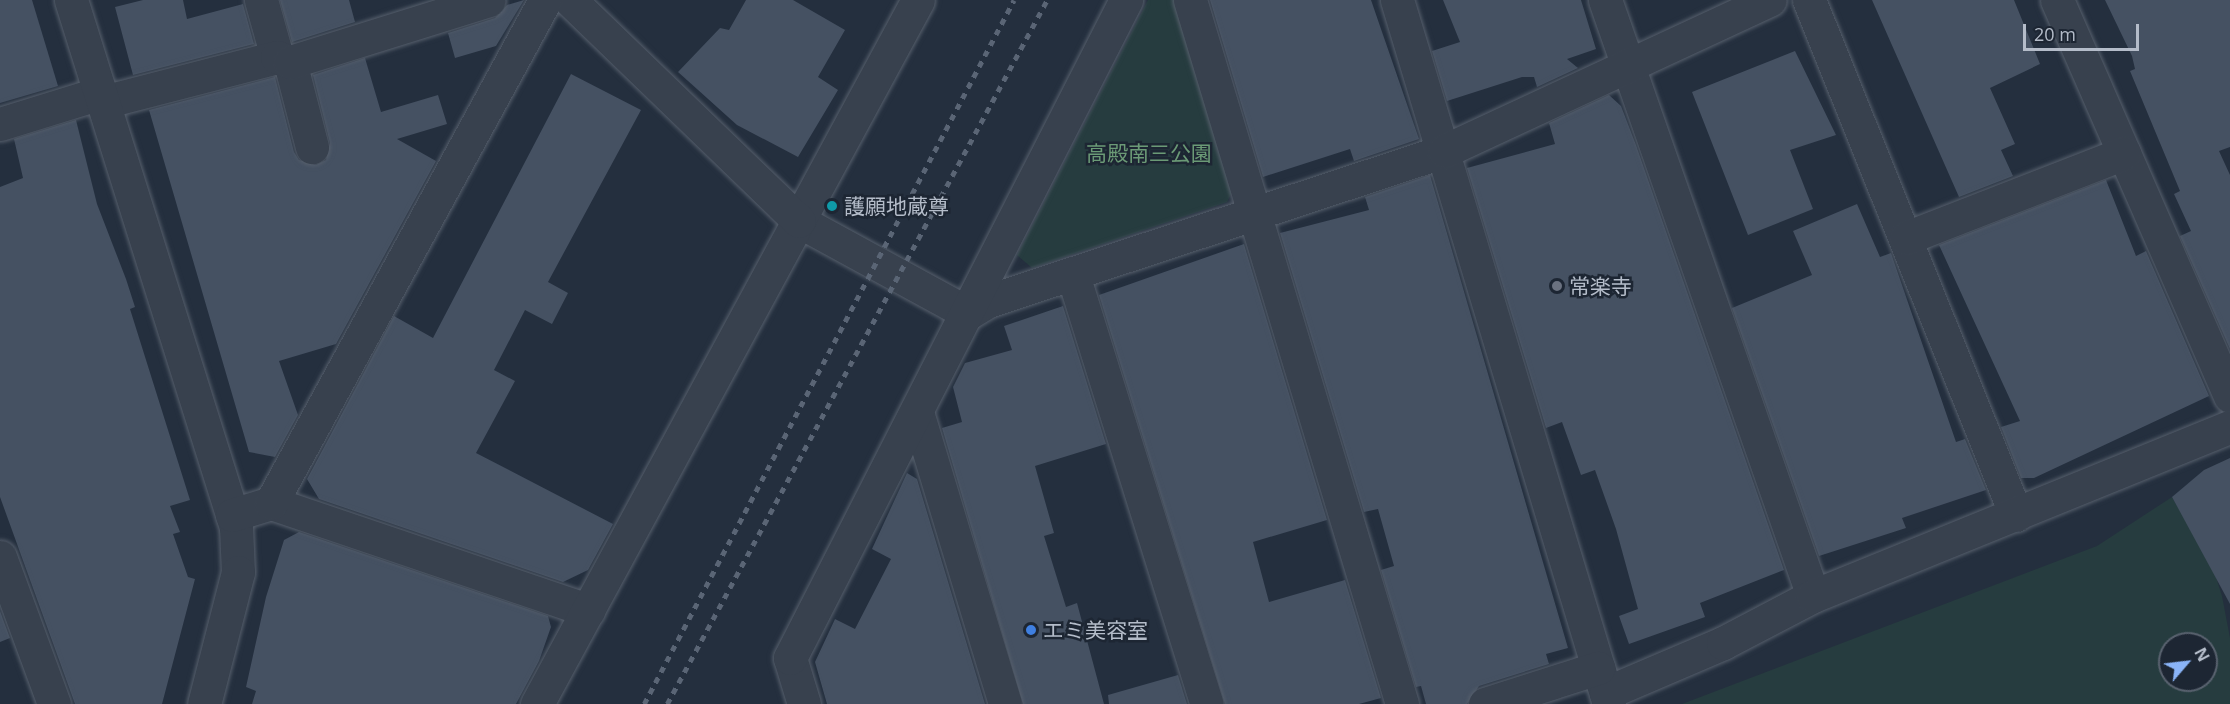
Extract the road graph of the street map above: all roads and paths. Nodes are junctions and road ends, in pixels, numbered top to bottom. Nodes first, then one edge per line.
1 (71, 0) edge
2 (261, 0) edge
3 (489, 0) edge
4 (545, 0) edge
5 (570, 0) edge
6 (918, 0) edge
7 (1126, 0) edge
8 (1190, 0) edge
9 (1398, 0) edge
10 (1605, 0) edge
11 (1770, 0) edge
12 (1809, 0) edge
13 (2057, 0) edge
14 (283, 60) junction
15 (1625, 67) junction
16 (101, 97) junction
17 (0, 124) edge
18 (312, 147) dead end
19 (1444, 151) junction
20 (2124, 153) junction
21 (1257, 215) junction
22 (799, 220) junction
23 (1906, 238) junction
24 (1073, 275) junction
25 (968, 313) junction
26 (2230, 396) edge
27 (917, 412) junction
28 (2230, 427) edge
29 (271, 502) junction
30 (232, 515) junction
31 (2016, 515) junction
32 (0, 560) edge
33 (1813, 596) junction
34 (588, 610) junction
35 (1604, 688) edge
36 (54, 704) edge
37 (204, 704) edge
38 (537, 704) edge
39 (804, 704) edge
40 (1005, 704) edge
41 (1207, 704) edge
42 (1402, 704) edge
43 (1485, 704) edge

1 - 16 street
2 - 14 street
3 - 14 street
4 - 29 street
5 - 22 street
6 - 22 street
7 - 25 street
8 - 21 street
9 - 19 street
10 - 15 street
11 - 15 street
12 - 23 street
13 - 20 street
14 - 16 street
14 - 18 street
15 - 19 street
15 - 33 street
16 - 17 street
16 - 30 street
19 - 21 street
19 - 35 street
20 - 23 street
20 - 26 street
21 - 24 street
21 - 42 street
22 - 25 street
22 - 34 street
23 - 31 street
24 - 25 street
24 - 41 street
25 - 27 street
27 - 39 street
27 - 40 street
28 - 31 street
29 - 30 street
29 - 34 street
30 - 37 street
31 - 33 street
32 - 36 street
33 - 35 street
34 - 38 street
35 - 43 street

